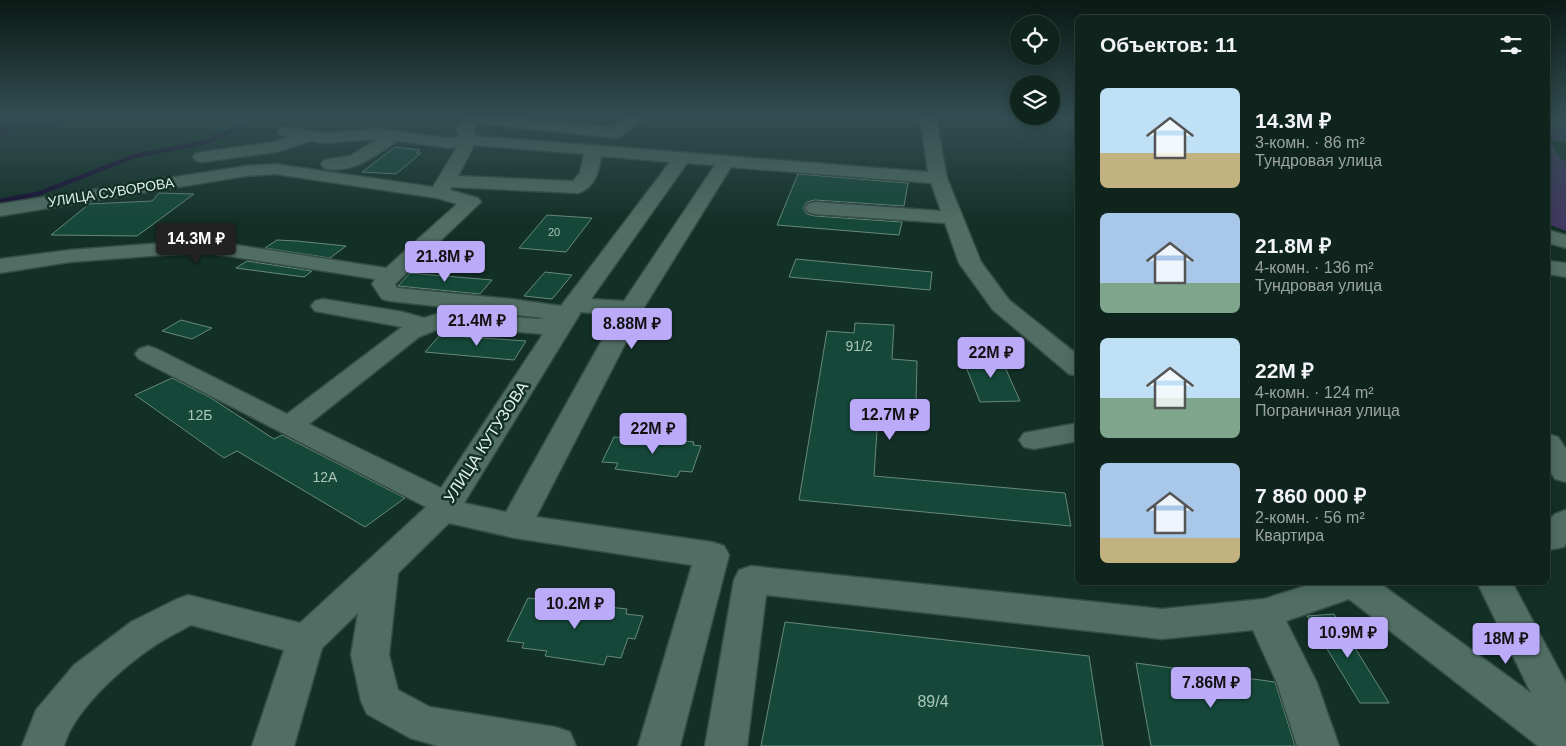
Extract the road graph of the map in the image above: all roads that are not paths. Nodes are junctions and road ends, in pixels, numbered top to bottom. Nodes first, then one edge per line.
1 (233, 153) edge
2 (368, 153) edge
3 (462, 153) edge
4 (587, 153) edge
5 (627, 153) edge
6 (934, 153) edge
7 (202, 157) dead end
8 (682, 158) junction
9 (726, 161) junction
10 (330, 164) dead end
11 (938, 178) junction
12 (442, 187) junction
13 (815, 208) dead end
14 (0, 210) edge
15 (953, 218) junction
16 (1550, 237) edge
17 (1566, 242) edge
18 (0, 266) edge
19 (1550, 268) edge
20 (1566, 270) edge
21 (391, 275) junction
22 (323, 306) dead end
23 (632, 309) junction
24 (570, 312) junction
25 (424, 326) junction
26 (148, 354) dead end
27 (1075, 366) edge
28 (289, 426) junction
29 (1075, 433) edge
30 (1034, 440) dead end
31 (1550, 447) edge
32 (1566, 472) edge
33 (444, 507) junction
34 (1566, 522) edge
35 (515, 526) junction
36 (1550, 538) edge
37 (382, 566) junction
38 (1345, 585) edge
39 (1355, 585) edge
40 (1496, 585) edge
41 (1264, 614) junction
42 (306, 640) junction
43 (1566, 723) edge
44 (1566, 743) edge
45 (43, 746) edge
46 (273, 746) edge
47 (554, 746) edge
48 (660, 746) edge
49 (726, 746) edge
50 (1318, 746) edge

1 - 7 street
2 - 10 street
3 - 12 street
4 - 12 street
5 - 8 street
6 - 11 street
8 - 9 street
8 - 24 street, УЛИЦА КУТУЗОВА
9 - 11 street
9 - 23 street
11 - 15 street
12 - 14 street, УЛИЦА СУВОРОВА
12 - 21 street
13 - 15 street
15 - 27 street
16 - 17 street
18 - 21 street
19 - 20 street
21 - 24 street
22 - 25 street
23 - 24 street
23 - 35 street
24 - 25 street
24 - 33 street, УЛИЦА КУТУЗОВА
25 - 28 street
26 - 28 street
28 - 33 street
29 - 30 street
31 - 32 street
33 - 35 street
33 - 37 street, УЛИЦА КУТУЗОВА
34 - 36 street
35 - 48 street
37 - 42 street, УЛИЦА КУТУЗОВА
37 - 47 street
38 - 41 street
39 - 44 street
40 - 43 street
41 - 49 street
41 - 50 street
42 - 45 street
42 - 46 street

